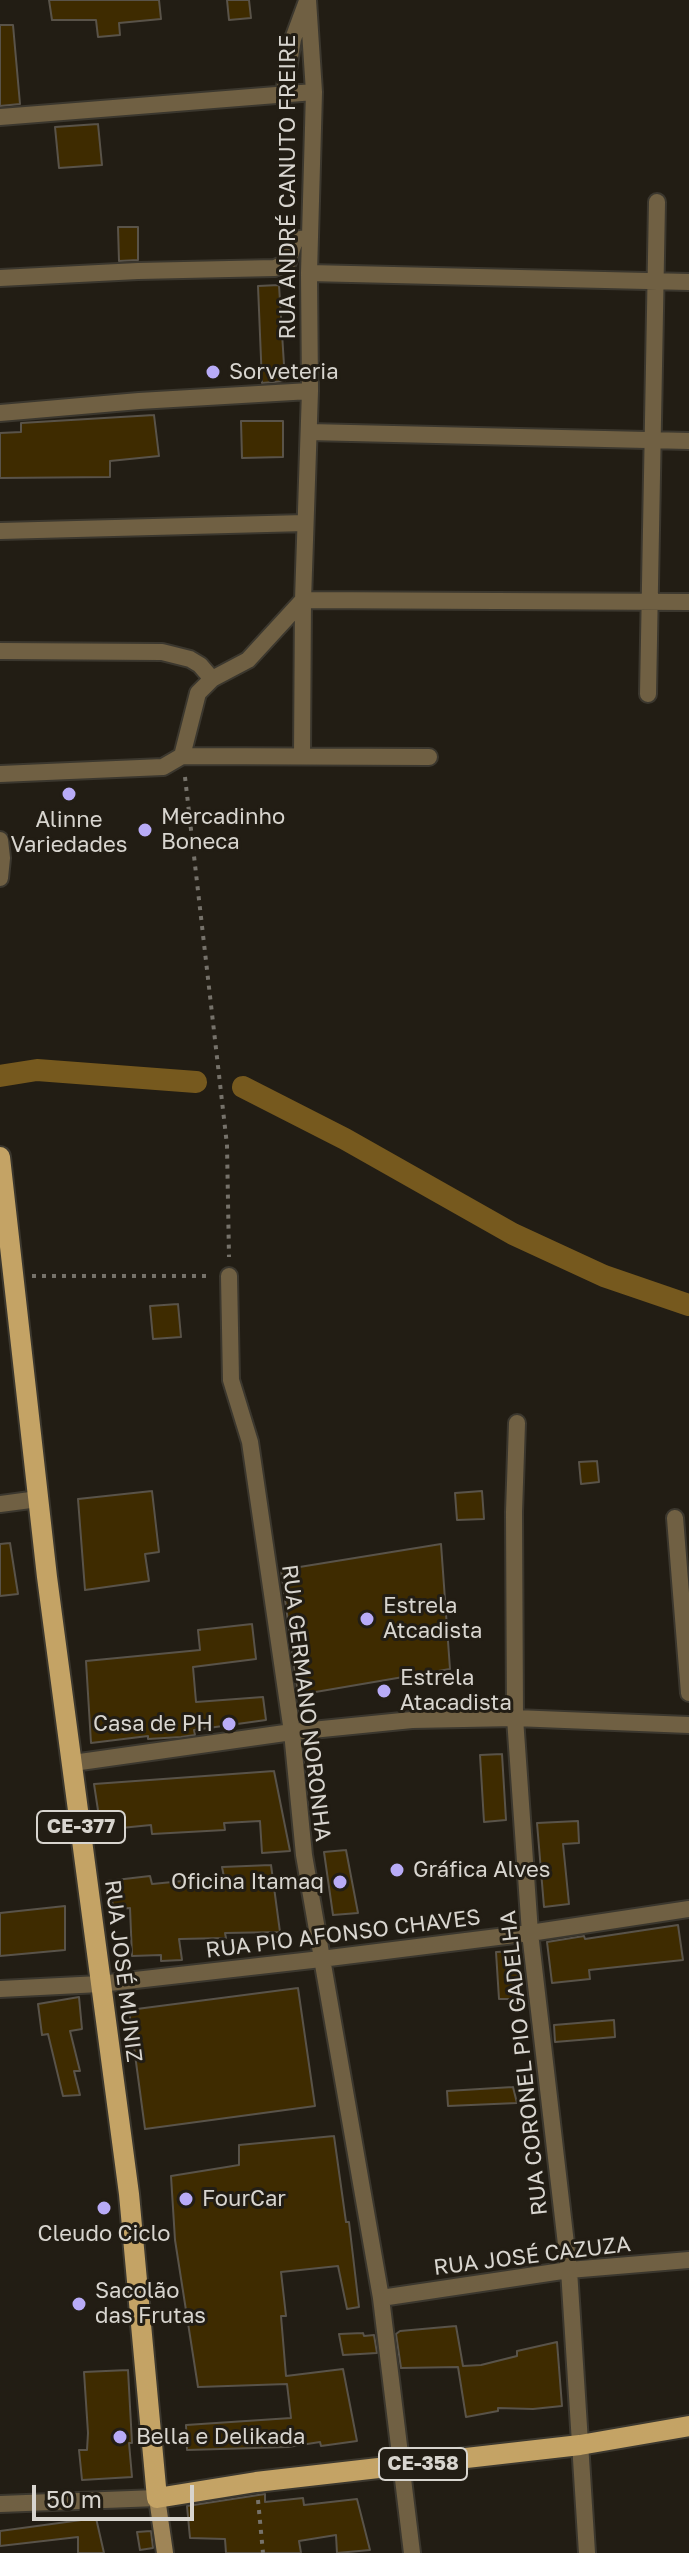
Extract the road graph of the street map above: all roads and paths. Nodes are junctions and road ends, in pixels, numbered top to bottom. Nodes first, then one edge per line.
1 (308, 0) edge
2 (314, 92) junction
3 (284, 93) junction
4 (0, 117) edge
5 (657, 202) dead end
6 (310, 237) junction
7 (309, 273) junction
8 (0, 278) edge
9 (656, 282) junction
10 (689, 282) edge
11 (310, 391) junction
12 (0, 413) edge
13 (309, 432) junction
14 (652, 441) junction
15 (689, 441) edge
16 (305, 523) junction
17 (0, 531) edge
18 (303, 600) junction
19 (649, 601) junction
20 (689, 602) edge
21 (0, 651) edge
22 (212, 679) junction
23 (648, 694) dead end
24 (182, 756) junction
25 (302, 756) junction
26 (429, 757) dead end
27 (0, 774) edge
28 (0, 840) edge
29 (0, 878) edge
30 (0, 1157) edge
31 (13, 1276) junction
32 (229, 1276) junction
33 (517, 1423) dead end
34 (38, 1499) junction
35 (0, 1504) edge
36 (675, 1518) dead end
37 (689, 1693) edge
38 (515, 1718) junction
39 (689, 1725) edge
40 (292, 1732) junction
41 (73, 1763) junction
42 (689, 1909) edge
43 (530, 1933) junction
44 (321, 1959) junction
45 (100, 1984) junction
46 (0, 1989) edge
47 (689, 2260) edge
48 (569, 2270) junction
49 (381, 2298) junction
50 (689, 2426) edge
51 (580, 2445) junction
52 (401, 2466) junction
53 (256, 2482) junction
54 (157, 2498) junction
55 (0, 2504) edge
56 (165, 2553) edge
57 (263, 2553) edge
58 (412, 2553) edge
59 (587, 2553) edge

1 - 2 street, RUA ANDRÉ CANUTO FREIRE
1 - 3 street
2 - 3 street
2 - 6 street, RUA ANDRÉ CANUTO FREIRE
3 - 4 street
5 - 9 street
6 - 7 street, RUA ANDRÉ CANUTO FREIRE
6 - 8 street
7 - 9 street
7 - 11 street, RUA ANDRÉ CANUTO FREIRE
9 - 10 street
9 - 14 street
11 - 12 street
11 - 13 street, RUA ANDRÉ CANUTO FREIRE
13 - 14 street
13 - 16 street, RUA ANDRÉ CANUTO FREIRE
14 - 15 street
14 - 19 street
16 - 17 street
16 - 18 street, RUA ANDRÉ CANUTO FREIRE
18 - 19 street
18 - 22 street
18 - 25 street, RUA ANDRÉ CANUTO FREIRE
19 - 20 street
19 - 23 street
21 - 22 street
22 - 24 street
24 - 25 street
24 - 27 street
24 - 32 path
25 - 26 street
28 - 29 street
30 - 31 main road, RUA JOSÉ MUNIZ / CE-377
31 - 32 path
31 - 34 main road, RUA JOSÉ MUNIZ / CE-377
32 - 40 street, RUA GERMANO NORONHA
33 - 38 street, RUA CORONEL PIO GADELHA
34 - 35 street
34 - 41 main road, RUA JOSÉ MUNIZ / CE-377
36 - 37 street
38 - 39 street
38 - 40 street
38 - 43 street, RUA CORONEL PIO GADELHA
40 - 41 street
40 - 44 street, RUA GERMANO NORONHA
41 - 45 main road, RUA JOSÉ MUNIZ / CE-377
42 - 43 street, RUA PIO AFONSO CHAVES
43 - 44 street, RUA PIO AFONSO CHAVES
43 - 48 street, RUA CORONEL PIO GADELHA
44 - 45 street, RUA PIO AFONSO CHAVES
44 - 49 street, RUA GERMANO NORONHA
45 - 46 street, RUA PIO AFONSO CHAVES
45 - 54 main road, RUA JOSÉ MUNIZ / CE-377
47 - 48 street, RUA JOSÉ CAZUZA
48 - 49 street, RUA JOSÉ CAZUZA
48 - 51 street, RUA CORONEL PIO GADELHA
49 - 52 street, RUA GERMANO NORONHA
50 - 51 main road, CE-358
51 - 52 main road, CE-358
51 - 59 street, RUA CORONEL PIO GADELHA
52 - 53 main road, CE-358
52 - 58 street, RUA GERMANO NORONHA
53 - 54 main road, CE-358
53 - 57 path
54 - 55 street
54 - 56 main road, RUA JOSÉ MUNIZ

